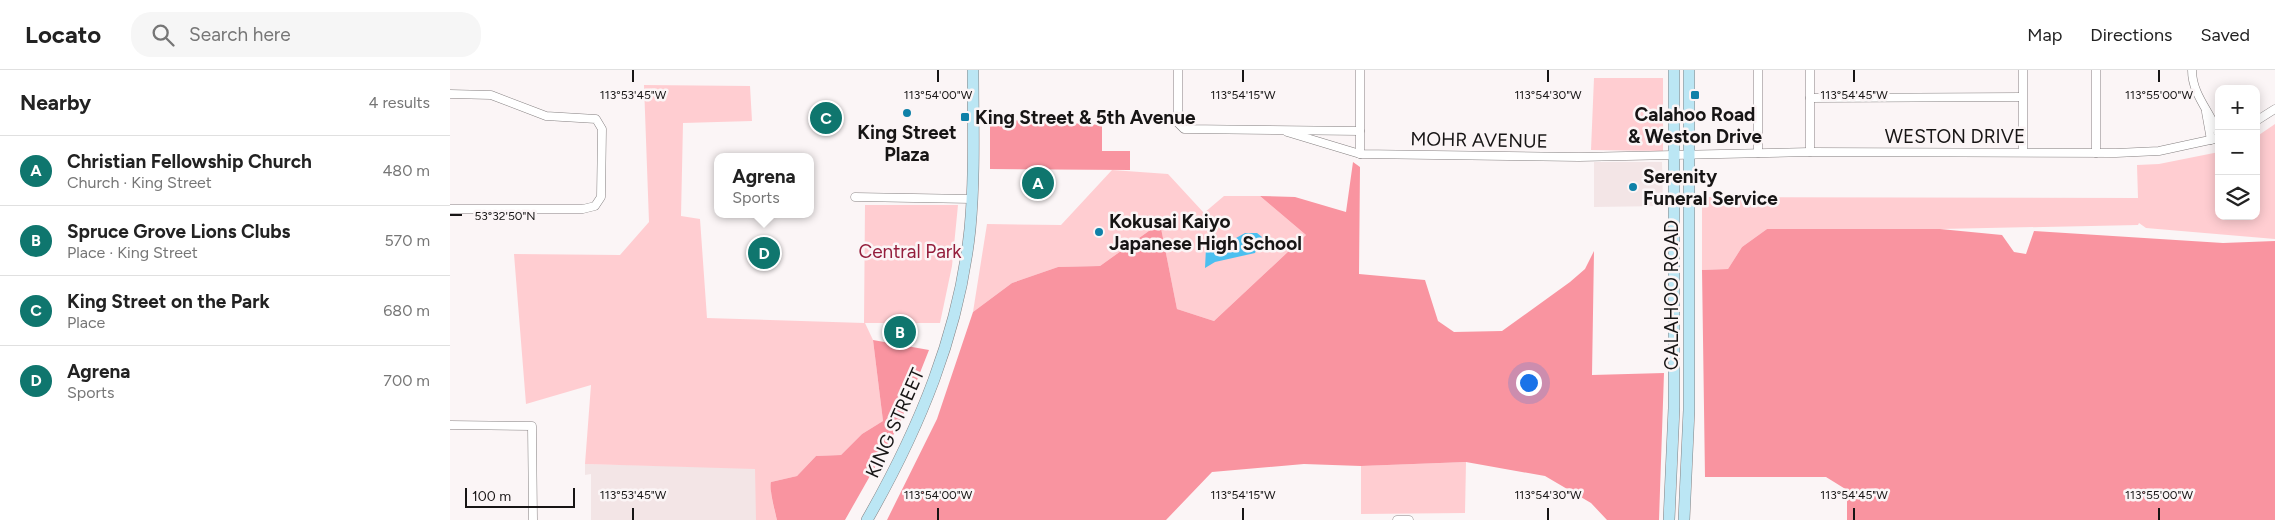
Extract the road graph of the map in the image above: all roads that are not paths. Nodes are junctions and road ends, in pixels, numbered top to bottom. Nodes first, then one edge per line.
1 (973, 70) edge
2 (1178, 70) edge
3 (1360, 70) edge
4 (1674, 70) edge
5 (1689, 70) edge
6 (1758, 70) edge
7 (1810, 70) edge
8 (2023, 70) edge
9 (2096, 70) edge
10 (2192, 70) edge
11 (450, 94) edge
12 (2022, 97) junction
13 (1810, 98) junction
14 (2275, 109) edge
15 (2260, 118) edge
16 (2215, 130) edge
17 (1360, 131) junction
18 (1287, 132) junction
19 (2215, 138) edge
20 (1810, 152) junction
21 (2022, 152) junction
22 (1758, 153) junction
23 (2096, 153) junction
24 (1360, 154) junction
25 (1689, 155) junction
26 (1674, 156) junction
27 (855, 198) dead end
28 (972, 199) junction
29 (450, 208) edge
30 (450, 424) edge
31 (533, 520) edge
32 (868, 520) edge
33 (1397, 520) edge
34 (1404, 520) edge
35 (1408, 520) edge
36 (1669, 520) edge
37 (1684, 520) edge

1 - 28 main road, KING STREET
2 - 18 street, MOHR AVENUE
3 - 17 street
4 - 26 main road, CALAHOO ROAD
5 - 25 main road, CALAHOO ROAD
6 - 22 street
7 - 13 street
8 - 12 street
9 - 23 street
10 - 16 street
11 - 29 street
12 - 13 street
12 - 21 street
13 - 20 street
14 - 15 street
17 - 18 street, MOHR AVENUE
17 - 24 street
18 - 24 street, MOHR AVENUE
19 - 23 street, WESTON DRIVE
20 - 21 street, WESTON DRIVE
20 - 22 street, WESTON DRIVE
21 - 23 street, WESTON DRIVE
22 - 25 street, WESTON DRIVE
24 - 26 street, MOHR AVENUE
25 - 26 street, MOHR AVENUE
25 - 37 main road, CALAHOO ROAD
26 - 36 main road, CALAHOO ROAD
27 - 28 street
28 - 32 main road, KING STREET
30 - 31 street
33 - 34 street
34 - 35 street

